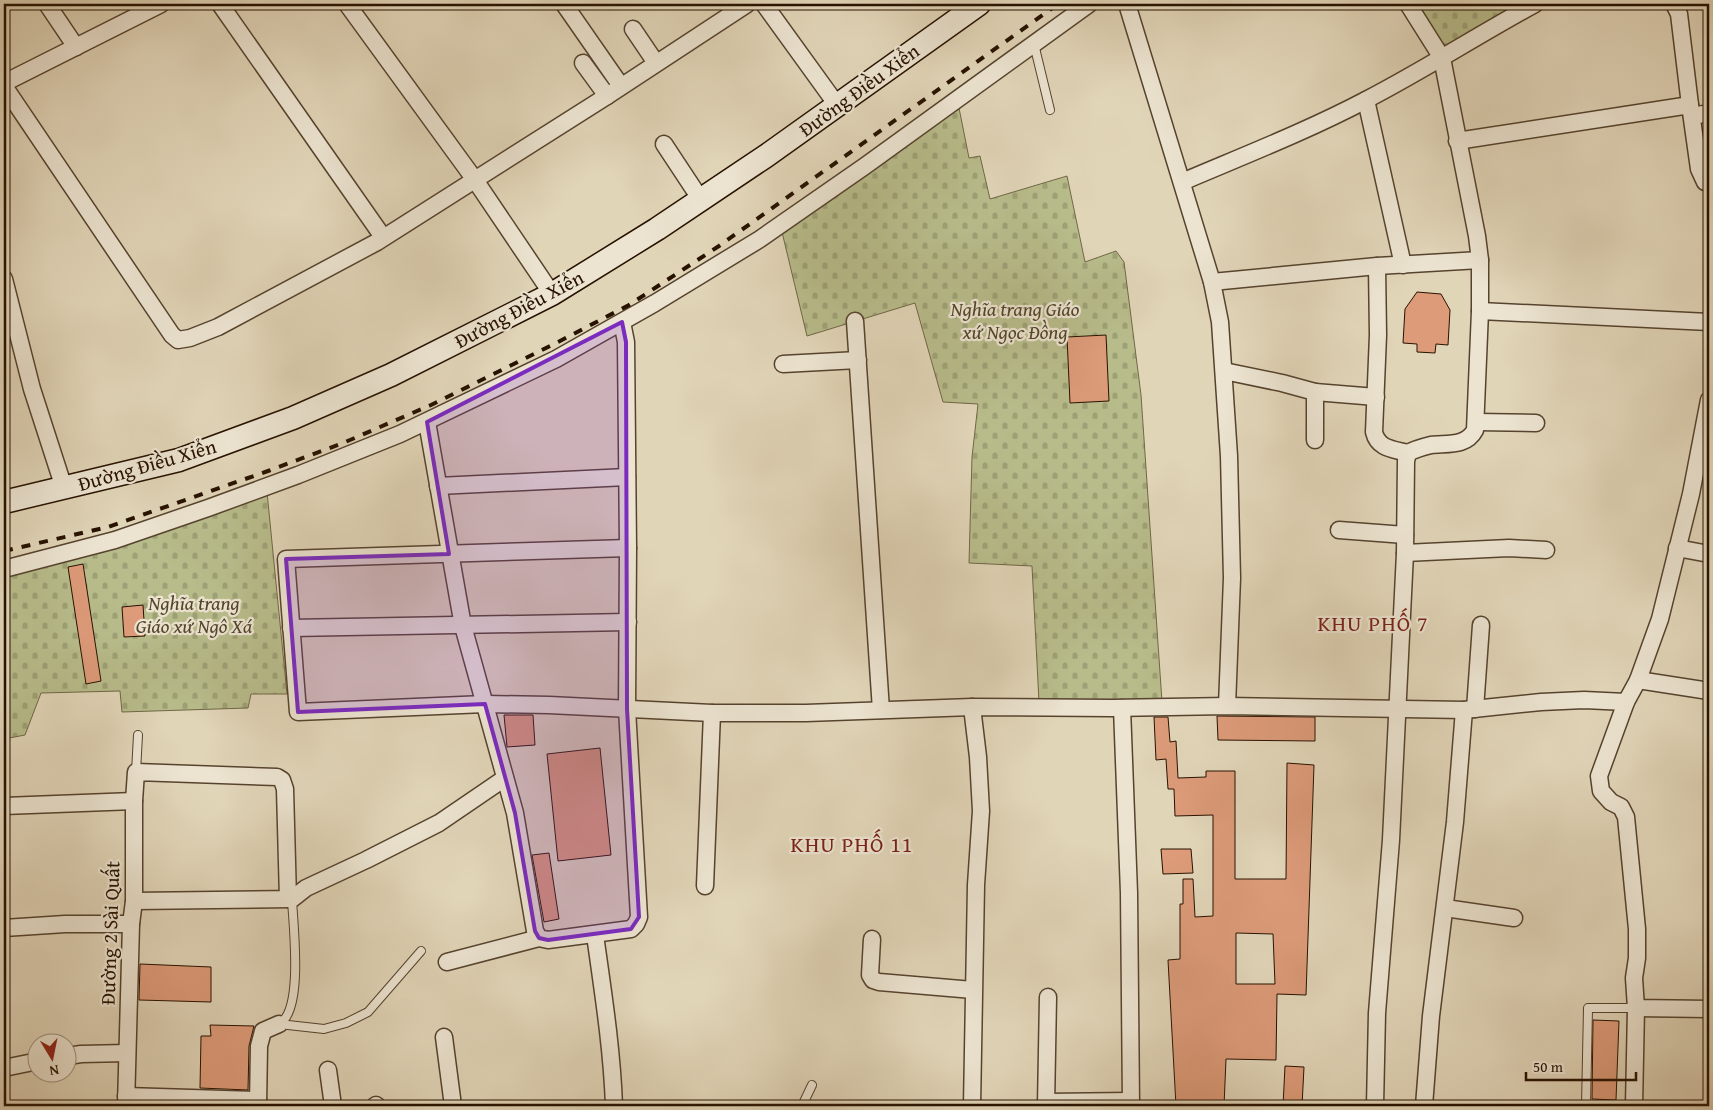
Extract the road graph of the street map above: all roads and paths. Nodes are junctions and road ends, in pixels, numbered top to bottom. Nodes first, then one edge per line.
1 (46, 4) edge
2 (161, 4) edge
3 (220, 4) edge
4 (347, 4) edge
5 (564, 4) edge
6 (746, 4) edge
7 (764, 4) edge
8 (979, 4) edge
9 (1089, 4) edge
10 (1128, 4) edge
11 (1408, 4) edge
12 (1535, 4) edge
13 (1674, 4) edge
14 (634, 29) dead end
15 (1034, 44) junction
16 (76, 47) junction
17 (1442, 58) junction
18 (583, 63) dead end
19 (656, 63) junction
20 (4, 85) edge
21 (621, 86) junction
22 (607, 96) junction
23 (1366, 100) junction
24 (837, 105) junction
25 (1050, 110) dead end
26 (1691, 111) junction
27 (1709, 113) edge
28 (1457, 141) junction
29 (664, 144) dead end
30 (475, 180) junction
31 (1182, 182) junction
32 (1709, 183) edge
33 (701, 200) junction
34 (383, 238) junction
35 (1480, 260) junction
36 (1403, 265) junction
37 (1377, 266) junction
38 (4, 279) edge
39 (1212, 282) junction
40 (552, 294) junction
41 (1480, 311) junction
42 (855, 321) dead end
43 (622, 322) junction
44 (1709, 322) edge
45 (858, 360) junction
46 (783, 364) dead end
47 (1224, 371) junction
48 (1315, 392) junction
49 (1376, 397) junction
50 (1709, 400) edge
51 (427, 422) junction
52 (1476, 422) junction
53 (1536, 423) dead end
54 (1314, 440) dead end
55 (1408, 453) junction
56 (627, 477) junction
57 (438, 486) junction
58 (64, 488) junction
59 (4, 502) edge
60 (1339, 530) dead end
61 (1405, 535) junction
62 (628, 548) junction
63 (1677, 548) junction
64 (1546, 550) dead end
65 (1405, 553) junction
66 (449, 554) junction
67 (1709, 554) edge
68 (4, 569) edge
69 (628, 622) junction
70 (1481, 625) dead end
71 (463, 626) junction
72 (291, 628) junction
73 (1638, 680) junction
74 (1709, 691) edge
75 (1626, 702) junction
76 (485, 704) junction
77 (1227, 706) junction
78 (972, 707) junction
79 (627, 708) junction
80 (1122, 708) junction
81 (1396, 709) junction
82 (1469, 709) junction
83 (882, 710) junction
84 (712, 713) junction
85 (138, 735) dead end
86 (141, 772) junction
87 (505, 778) junction
88 (134, 801) junction
89 (4, 806) edge
90 (704, 886) dead end
91 (290, 899) junction
92 (134, 901) junction
93 (1445, 908) junction
94 (1514, 918) dead end
95 (131, 924) junction
96 (4, 928) edge
97 (595, 935) junction
98 (539, 938) junction
99 (872, 939) dead end
100 (422, 951) dead end
101 (447, 962) dead end
102 (973, 990) junction
103 (1048, 997) dead end
104 (1636, 1008) junction
105 (1709, 1009) edge
106 (279, 1024) junction
107 (444, 1037) dead end
108 (127, 1053) junction
109 (78, 1054) edge
110 (28, 1063) edge
111 (4, 1068) edge
112 (328, 1070) dead end
113 (812, 1085) dead end
114 (126, 1101) edge
115 (258, 1103) edge
116 (1046, 1104) edge
117 (1131, 1104) edge
118 (333, 1106) edge
119 (453, 1106) edge
120 (614, 1106) edge
121 (802, 1106) edge
122 (972, 1106) edge
123 (1375, 1106) edge
124 (1424, 1106) edge
125 (1586, 1106) edge
126 (1634, 1106) edge

1 - 16 street
2 - 16 street
3 - 34 street
4 - 30 street
5 - 21 street
6 - 19 street
7 - 24 street
8 - 24 street, Đường Điều Xiển
9 - 15 street
10 - 31 street
11 - 17 street
12 - 17 street
13 - 26 street
14 - 19 street
15 - 25 lane
15 - 43 street
16 - 20 street
17 - 23 street
17 - 28 street
18 - 22 street
19 - 21 street
20 - 34 street
21 - 22 street
22 - 30 street
23 - 31 street
23 - 36 street
24 - 33 street, Đường Điều Xiển
26 - 27 street
26 - 28 street
26 - 32 street
28 - 35 street
29 - 33 street
30 - 34 street
30 - 40 street
31 - 39 street
33 - 40 street, Đường Điều Xiển
35 - 36 street
35 - 41 street
36 - 37 street
37 - 39 street
37 - 49 street
38 - 58 street
39 - 47 street
40 - 58 street, Đường Điều Xiển
41 - 44 street
41 - 52 street
42 - 45 street
43 - 51 street
43 - 56 street
45 - 46 street
45 - 83 street
47 - 48 street
47 - 77 street
48 - 49 street
48 - 54 street
49 - 55 street
50 - 63 street
51 - 57 street
51 - 68 street
52 - 53 street
52 - 55 street
55 - 61 street
56 - 57 street
56 - 62 street
57 - 66 street
58 - 59 street, Đường Điều Xiển
60 - 61 street
61 - 65 street
62 - 66 street
62 - 69 street
63 - 67 street
63 - 73 street
64 - 65 street
65 - 81 street
66 - 71 street
66 - 72 street
69 - 71 street
69 - 79 street
70 - 82 street
71 - 72 street
71 - 76 street
72 - 76 street
73 - 74 street
73 - 75 street
75 - 82 street
75 - 104 street
76 - 79 street
76 - 87 street
77 - 80 street
77 - 81 street
78 - 80 street
78 - 83 street
78 - 102 street
79 - 84 street
79 - 97 street
80 - 117 street
81 - 82 street
81 - 123 street
82 - 93 street
83 - 84 street
84 - 90 street
85 - 86 lane
86 - 88 street, Đường 2 Sài Quất
86 - 91 street
87 - 91 street
87 - 98 street
88 - 89 street
88 - 92 street, Đường 2 Sài Quất
91 - 92 street
91 - 106 lane
92 - 95 street, Đường 2 Sài Quất
93 - 94 street
93 - 124 street
95 - 96 street
95 - 108 street, Đường 2 Sài Quất
97 - 98 street
97 - 120 street
98 - 101 street
99 - 102 street
100 - 106 lane
102 - 122 street
103 - 116 street
104 - 105 street
104 - 125 lane
104 - 126 street
106 - 115 street
107 - 119 street
108 - 109 street
108 - 114 street, Đường 2 Sài Quất
110 - 111 street
112 - 118 street
113 - 121 lane
114 - 115 street
116 - 117 street

